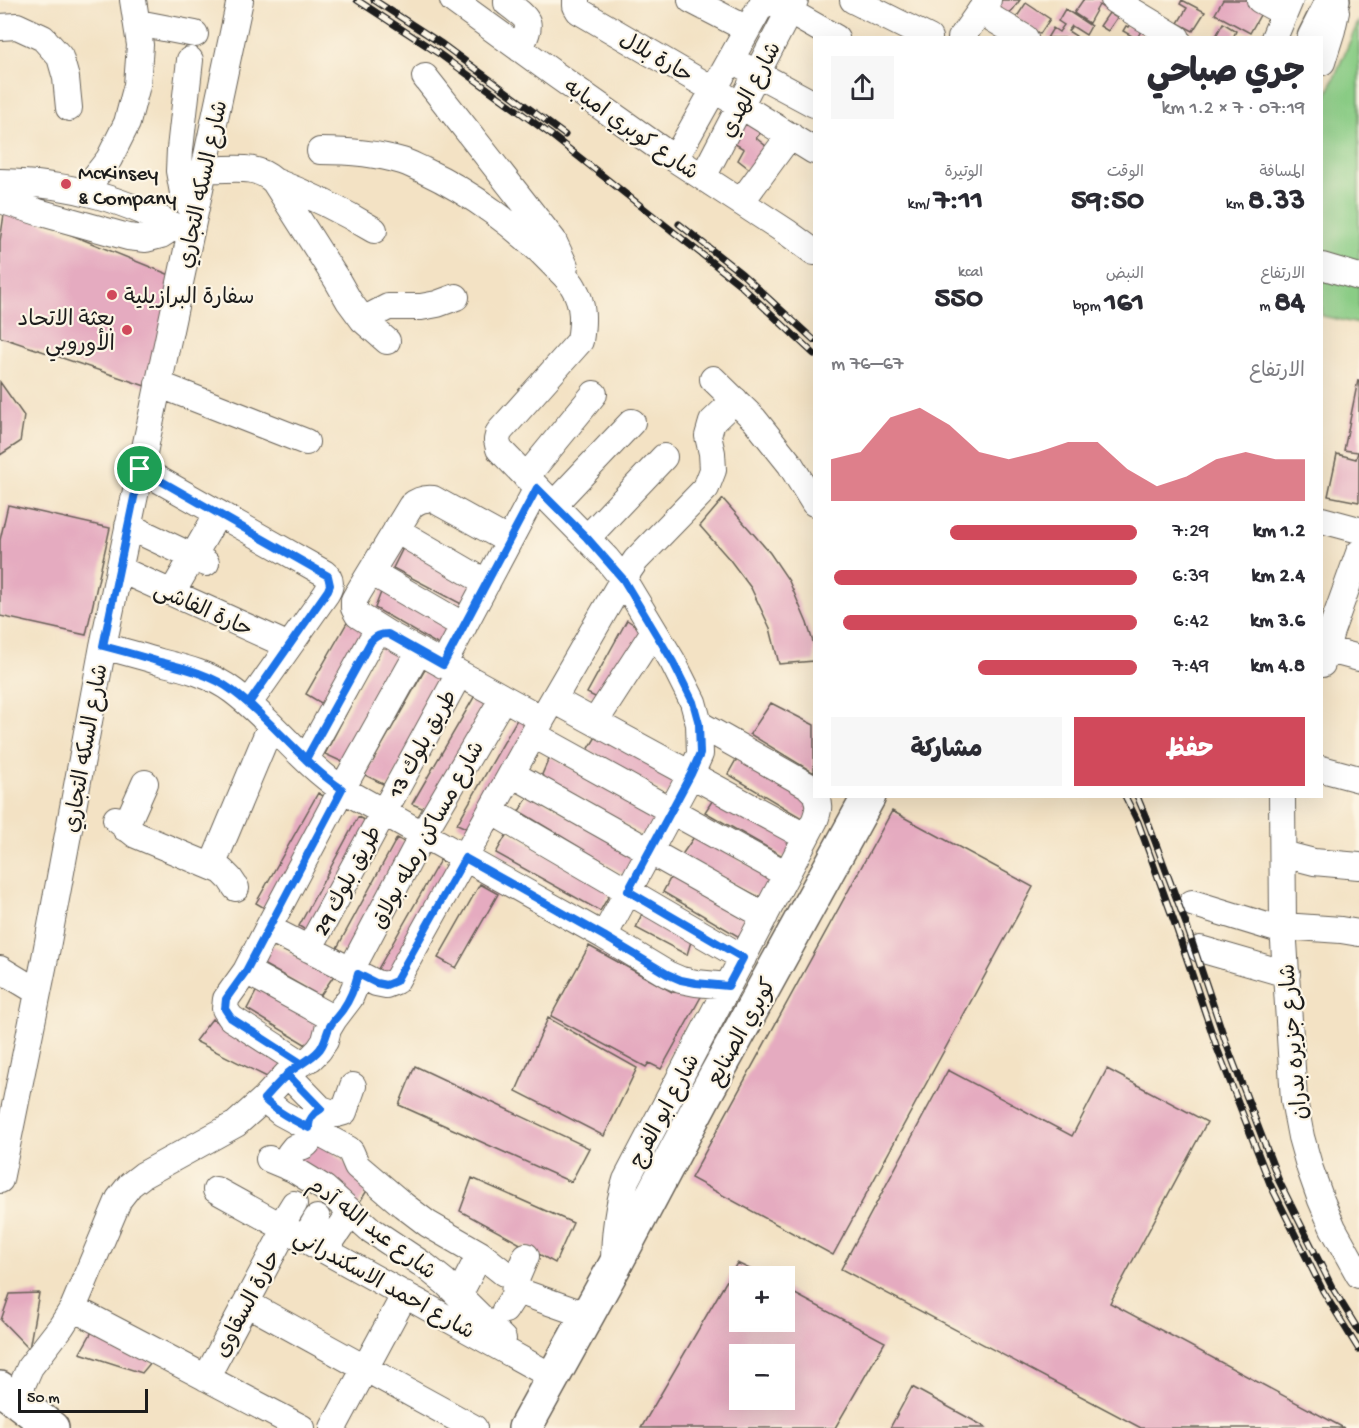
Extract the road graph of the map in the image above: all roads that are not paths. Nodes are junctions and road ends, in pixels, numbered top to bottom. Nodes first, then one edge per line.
1 (240, 0) edge
2 (453, 0) edge
3 (507, 0) edge
4 (576, 0) edge
5 (691, 0) edge
6 (853, 0) edge
7 (1114, 0) edge
8 (1260, 0) edge
9 (1335, 0) edge
10 (779, 3) edge
11 (984, 6) edge
12 (1287, 7) edge
13 (135, 12) edge
14 (0, 27) edge
15 (747, 29) junction
16 (195, 34) dead end
17 (833, 36) edge
18 (925, 36) edge
19 (962, 36) edge
20 (1022, 36) edge
21 (1174, 36) edge
22 (1275, 36) edge
23 (1315, 36) edge
24 (520, 49) junction
25 (1323, 59) edge
26 (190, 60) dead end
27 (730, 60) junction
28 (757, 73) junction
29 (425, 77) dead end
30 (714, 89) junction
31 (813, 103) edge
32 (740, 105) junction
33 (69, 108) dead end
34 (790, 135) junction
35 (813, 150) edge
36 (320, 151) dead end
37 (675, 159) junction
38 (204, 169) junction
39 (703, 177) junction
40 (274, 181) junction
41 (0, 182) edge
42 (84, 190) junction
43 (0, 200) edge
44 (741, 202) junction
45 (186, 225) junction
46 (374, 230) dead end
47 (811, 243) edge
48 (1323, 266) edge
49 (1359, 277) edge
50 (573, 285) junction
51 (456, 297) dead end
52 (363, 320) junction
53 (387, 341) dead end
54 (713, 379) dead end
55 (158, 384) junction
56 (594, 394) dead end
57 (735, 400) junction
58 (632, 422) dead end
59 (306, 442) dead end
60 (664, 457) dead end
61 (140, 469) junction
62 (539, 490) junction
63 (813, 501) edge
64 (218, 513) junction
65 (1323, 520) edge
66 (128, 526) junction
67 (396, 530) junction
68 (1359, 530) edge
69 (587, 538) junction
70 (509, 541) junction
71 (1359, 553) edge
72 (199, 560) junction
73 (119, 569) junction
74 (371, 572) junction
75 (623, 579) junction
76 (487, 583) junction
77 (172, 593) junction
78 (464, 626) junction
79 (654, 631) junction
80 (388, 634) junction
81 (103, 646) junction
82 (289, 646) junction
83 (419, 651) junction
84 (1323, 656) edge
85 (1359, 657) edge
86 (451, 669) junction
87 (503, 698) junction
88 (249, 703) junction
89 (543, 718) junction
90 (595, 722) junction
91 (699, 724) junction
92 (271, 725) junction
93 (306, 759) junction
94 (1323, 769) edge
95 (1358, 773) edge
96 (512, 774) junction
97 (691, 774) junction
98 (145, 783) dead end
99 (342, 789) junction
100 (812, 791) edge
101 (816, 798) edge
102 (868, 798) edge
103 (1282, 798) edge
104 (491, 811) junction
105 (671, 811) junction
106 (383, 812) junction
107 (423, 834) junction
108 (806, 837) junction
109 (650, 851) junction
110 (1283, 854) junction
111 (465, 858) junction
112 (212, 866) junction
113 (1359, 866) edge
114 (786, 874) junction
115 (236, 888) dead end
116 (628, 891) junction
117 (1192, 903) dead end
118 (1219, 911) junction
119 (765, 916) junction
120 (268, 928) junction
121 (1283, 928) junction
122 (1359, 933) edge
123 (604, 936) junction
124 (309, 949) junction
125 (743, 958) junction
126 (0, 969) edge
127 (246, 971) junction
128 (354, 972) junction
129 (1287, 974) junction
130 (728, 986) junction
131 (38, 992) junction
132 (334, 1019) junction
133 (294, 1069) junction
134 (352, 1086) dead end
135 (264, 1099) junction
136 (315, 1118) junction
137 (0, 1180) edge
138 (379, 1185) junction
139 (216, 1190) dead end
140 (353, 1214) junction
141 (301, 1227) junction
142 (455, 1240) junction
143 (480, 1254) junction
144 (526, 1256) dead end
145 (614, 1267) junction
146 (435, 1274) junction
147 (1359, 1275) edge
148 (508, 1291) junction
149 (405, 1294) junction
150 (459, 1295) junction
151 (246, 1303) junction
152 (72, 1308) junction
153 (586, 1315) junction
154 (519, 1357) junction
155 (365, 1367) junction
156 (553, 1377) junction
157 (206, 1378) junction
158 (9, 1394) edge
159 (52, 1428) edge
160 (302, 1428) edge
161 (333, 1428) edge
162 (474, 1428) edge
163 (525, 1428) edge

1 - 38 street, شارع السكه التجاري
2 - 24 street, شارع كوبري امبابه
3 - 24 street
4 - 30 street, حارة بلال
5 - 15 street
6 - 18 street
7 - 21 street
8 - 12 street
9 - 23 main road
9 - 25 street
10 - 15 street, شارع الهدي
10 - 17 street
10 - 28 street, شارع الهدي
11 - 19 street
11 - 20 street
12 - 22 street
13 - 16 street
13 - 42 street
14 - 33 street
15 - 27 street, شارع الهدي
24 - 37 street, شارع كوبري امبابه
26 - 45 street
27 - 28 street
27 - 30 street, شارع الهدي
28 - 31 street
28 - 32 street, شارع الهدي
29 - 50 street
30 - 32 street, حارة بلال
30 - 37 street, شارع الهدي
32 - 34 street, حارة بلال
32 - 39 street, شارع الهدي
34 - 35 street, حارة بلال
34 - 44 street
36 - 50 street
37 - 39 street, شارع كوبري امبابه
38 - 40 street
38 - 45 street, شارع السكه التجاري
39 - 44 street, شارع كوبري امبابه
40 - 46 street
40 - 52 street
41 - 42 street
42 - 45 street
43 - 45 street
44 - 47 street, شارع كوبري امبابه
45 - 55 street, شارع السكه التجاري
48 - 49 street
50 - 62 street
51 - 52 street
52 - 53 street
54 - 57 street
55 - 59 street
55 - 61 street, شارع السكه التجاري
56 - 62 street
57 - 63 street
57 - 75 street
58 - 62 street
60 - 69 street
61 - 64 street
61 - 66 street, شارع السكه التجاري
62 - 69 street
62 - 70 street, طريق بلوك 13
64 - 72 street
64 - 82 street
65 - 68 street
66 - 72 street
66 - 73 street, شارع السكه التجاري
67 - 70 street
67 - 74 street
67 - 76 street
69 - 75 street
70 - 76 street, طريق بلوك 13
71 - 84 street
72 - 77 street
73 - 77 street, حارة الفاشى
73 - 81 street, شارع السكه التجاري
74 - 78 street
74 - 80 street
75 - 79 street
75 - 89 street
76 - 78 street, طريق بلوك 13
77 - 82 street, حارة الفاشى
78 - 86 street, طريق بلوك 13
79 - 90 street
79 - 91 street
80 - 83 street
80 - 93 street
81 - 88 street
81 - 131 street, شارع السكه التجاري
82 - 88 street
83 - 86 street
83 - 99 street
84 - 85 street
86 - 87 street
86 - 106 street, طريق بلوك 13
87 - 89 street
87 - 107 street, شارع مساكن رمله بولاق
88 - 92 street
89 - 90 street
89 - 96 street
89 - 105 street
90 - 97 street
91 - 97 street
91 - 100 street
92 - 93 street
92 - 112 street
93 - 99 street
94 - 95 street
96 - 104 street
96 - 109 street
97 - 105 street
97 - 108 street
98 - 112 street
99 - 106 street
99 - 120 street
101 - 108 street, شارع ابو الفرج
102 - 145 main road, كوبري الصنايع
103 - 110 street, شارع جزيره بدران
104 - 111 street
104 - 116 street
105 - 109 street
105 - 114 street
106 - 107 street
106 - 124 street, طريق بلوك 29
107 - 111 street
107 - 128 street, شارع مساكن رمله بولاق
108 - 114 street, شارع ابو الفرج
109 - 116 street
109 - 119 street
110 - 113 street
110 - 121 street, شارع جزيره بدران
111 - 123 street
111 - 128 street
112 - 115 street
114 - 119 street, شارع ابو الفرج
116 - 123 street
116 - 125 street
117 - 118 street
118 - 121 street
118 - 129 street
119 - 125 street, شارع ابو الفرج
120 - 124 street
120 - 127 street
121 - 122 street
121 - 129 street, شارع جزيره بدران
123 - 130 street
124 - 128 street
125 - 130 street, شارع ابو الفرج
126 - 131 street
127 - 132 street
127 - 133 street
128 - 132 street, شارع مساكن رمله بولاق
129 - 147 street, شارع جزيره بدران
130 - 145 street, شارع ابو الفرج
131 - 137 street, شارع السكه التجاري
132 - 133 street, شارع مساكن رمله بولاق
133 - 135 street, شارع مساكن رمله بولاق
133 - 136 street
134 - 136 street
135 - 136 street
135 - 152 street, شارع مساكن رمله بولاق
136 - 138 street
136 - 140 street, شارع عبد الله آدم
138 - 140 street, حارة السقاوى
138 - 142 street
139 - 141 street, شارع احمد الاسكندراني
140 - 141 street, حارة السقاوى
140 - 146 street, شارع عبد الله آدم
141 - 149 street, شارع احمد الاسكندراني
141 - 151 street, حارة السقاوى
142 - 143 street
142 - 146 street
143 - 148 street
143 - 150 street
144 - 148 street
145 - 153 main road, شارع ابو الفرج
146 - 150 street, شارع عبد الله آدم
148 - 153 street
149 - 154 street, شارع احمد الاسكندراني
149 - 155 street
150 - 154 street, شارع عبد الله آدم
151 - 155 street
151 - 157 street, حارة السقاوى
152 - 157 street
152 - 158 street, شارع مساكن رمله بولاق
153 - 156 main road, شارع ابو الفرج
154 - 156 street, شارع احمد الاسكندراني
155 - 161 street
155 - 162 street
156 - 163 main road, شارع ابو الفرج
157 - 160 street
158 - 159 main road

